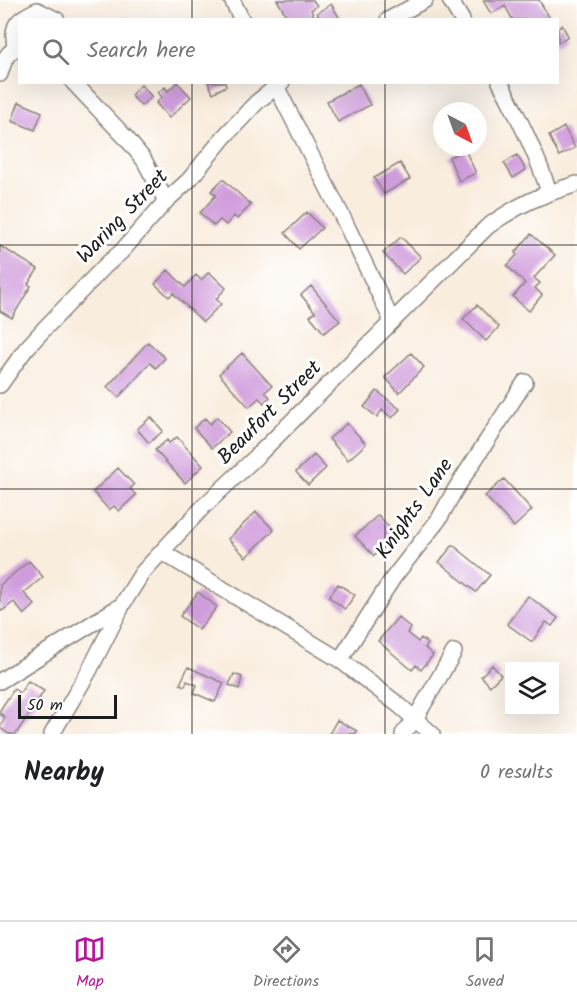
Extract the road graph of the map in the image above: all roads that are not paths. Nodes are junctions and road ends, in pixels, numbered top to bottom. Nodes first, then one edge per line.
1 (232, 0) edge
2 (425, 0) edge
3 (450, 0) edge
4 (21, 18) edge
5 (53, 18) edge
6 (241, 18) edge
7 (392, 18) edge
8 (461, 18) edge
9 (18, 21) edge
10 (17, 48) edge
11 (0, 74) edge
12 (75, 84) edge
13 (277, 84) edge
14 (501, 84) edge
15 (577, 184) edge
16 (549, 192) junction
17 (166, 201) junction
18 (392, 321) junction
19 (525, 382) dead end
20 (0, 386) edge
21 (162, 552) junction
22 (122, 605) junction
23 (454, 652) dead end
24 (340, 660) junction
25 (0, 681) edge
26 (415, 719) junction
27 (52, 734) edge
28 (403, 734) edge
29 (432, 734) edge

1 - 6 street
2 - 7 street
3 - 8 street
4 - 5 street
9 - 10 street
10 - 11 street
12 - 17 street
13 - 17 street, Waring Street
13 - 18 street
14 - 16 street
15 - 16 street, Beaufort Street
16 - 18 street, Beaufort Street
17 - 20 street, Waring Street
18 - 21 street, Beaufort Street
19 - 24 street, Knights Lane
21 - 22 street, Beaufort Street
21 - 24 street
22 - 25 street, Beaufort Street
22 - 27 street
23 - 26 street
24 - 26 street
26 - 28 street
26 - 29 street

